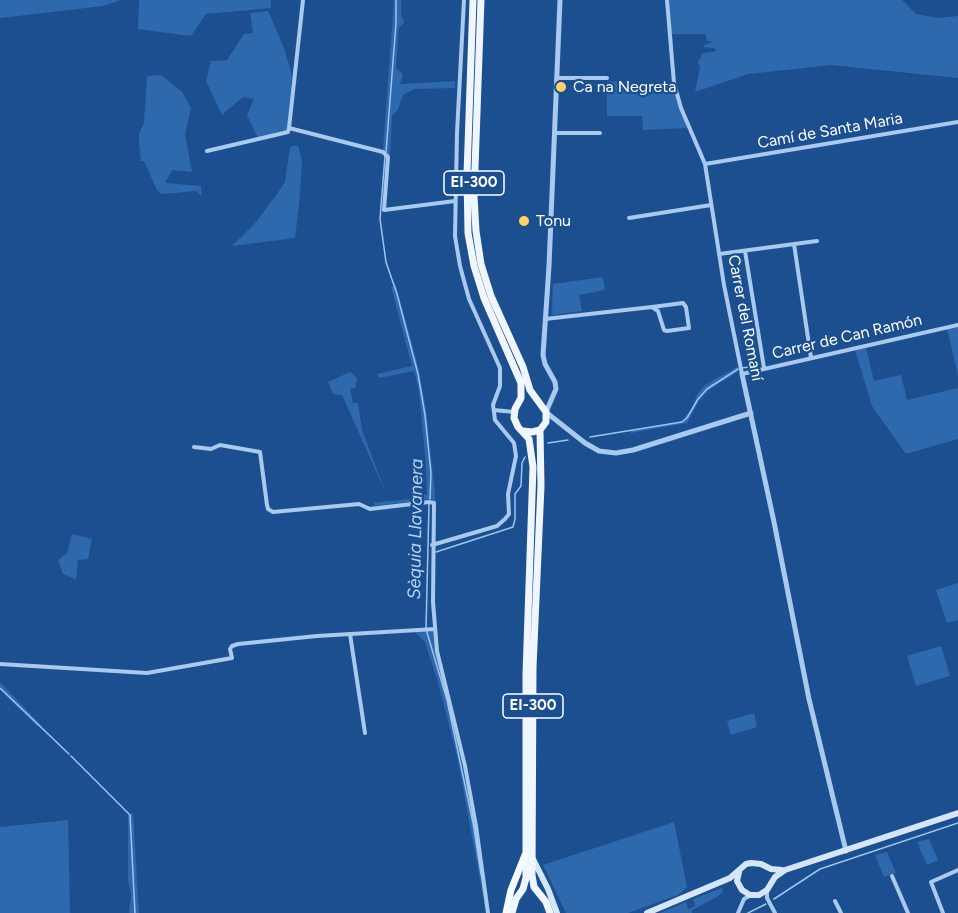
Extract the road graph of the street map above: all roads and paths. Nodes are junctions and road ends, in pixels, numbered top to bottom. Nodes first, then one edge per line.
1 (303, 0) edge
2 (464, 0) edge
3 (473, 0) edge
4 (481, 0) edge
5 (560, 0) edge
6 (667, 0) edge
7 (557, 78) junction
8 (607, 78) dead end
9 (958, 122) edge
10 (289, 128) junction
11 (554, 133) junction
12 (600, 133) dead end
13 (207, 151) dead end
14 (705, 164) junction
15 (455, 201) junction
16 (711, 205) junction
17 (629, 218) dead end
18 (817, 241) dead end
19 (794, 244) junction
20 (745, 251) junction
21 (719, 254) junction
22 (652, 307) junction
23 (544, 320) junction
24 (958, 325) edge
25 (811, 358) junction
26 (765, 369) junction
27 (742, 374) junction
28 (552, 400) junction
29 (539, 402) junction
30 (519, 404) junction
31 (494, 410) junction
32 (514, 412) junction
33 (751, 412) junction
34 (547, 413) junction
35 (559, 422) junction
36 (542, 427) junction
37 (523, 431) junction
38 (194, 447) dead end
39 (432, 545) junction
40 (435, 629) junction
41 (350, 634) junction
42 (0, 664) edge
43 (365, 734) dead end
44 (958, 813) edge
45 (846, 851) junction
46 (529, 855) junction
47 (765, 867) junction
48 (785, 870) junction
49 (958, 870) edge
50 (739, 872) junction
51 (892, 876) dead end
52 (724, 881) junction
53 (770, 883) junction
54 (740, 888) junction
55 (766, 890) junction
56 (538, 892) junction
57 (521, 893) junction
58 (755, 895) junction
59 (767, 898) junction
60 (744, 899) junction
61 (835, 901) dead end
62 (488, 913) edge
63 (506, 913) edge
64 (512, 913) edge
65 (550, 913) edge
66 (557, 913) edge
67 (647, 913) edge
68 (738, 913) edge
69 (776, 913) edge
70 (841, 913) edge
71 (908, 913) edge
72 (943, 913) edge

1 - 10 street
2 - 15 street
3 - 30 main road, EI-300
4 - 29 main road, EI-300
5 - 7 street
6 - 14 street, Carrer del Romaní
7 - 8 street
7 - 11 street
9 - 14 street, Camí de Santa Maria
10 - 13 street
10 - 15 street
11 - 12 street
11 - 23 street
14 - 16 street, Carrer del Romaní
15 - 31 street
16 - 17 street
16 - 21 street, Carrer del Romaní
18 - 19 street
19 - 20 street
19 - 25 street
20 - 21 street
20 - 26 street
21 - 27 street, Carrer del Romaní
22 - 22 street
22 - 23 street
23 - 28 street
24 - 25 street, Carrer de Can Ramón
25 - 26 street, Carrer de Can Ramón
26 - 27 street, Carrer de Can Ramón
27 - 33 street, Carrer del Romaní
28 - 29 street
28 - 34 street
29 - 30 main road
29 - 34 main road, EI-300
30 - 32 main road
31 - 32 street
31 - 39 street
32 - 37 main road, EI-300
33 - 35 street
33 - 45 street, Carrer del Romaní
34 - 35 street
34 - 36 main road, EI-300
35 - 36 street
36 - 37 main road
36 - 46 main road, EI-300
37 - 46 main road, EI-300
38 - 39 street
39 - 40 street
40 - 41 street
40 - 62 street
41 - 42 street
41 - 43 street
44 - 45 main road
45 - 48 main road
46 - 56 main road, EI-300
46 - 57 main road, EI-300
46 - 63 highway, EI-300
46 - 66 main road
47 - 48 main road
47 - 50 main road
47 - 53 main road
48 - 53 main road
49 - 72 street
50 - 52 main road
50 - 54 main road
51 - 71 street
52 - 54 main road
52 - 67 main road
53 - 55 main road
54 - 58 main road
54 - 60 street
55 - 58 main road
55 - 59 street
56 - 57 main road
56 - 65 main road, EI-300
57 - 64 main road, EI-300
58 - 59 street
58 - 60 street
59 - 69 street
60 - 68 street
61 - 70 street

